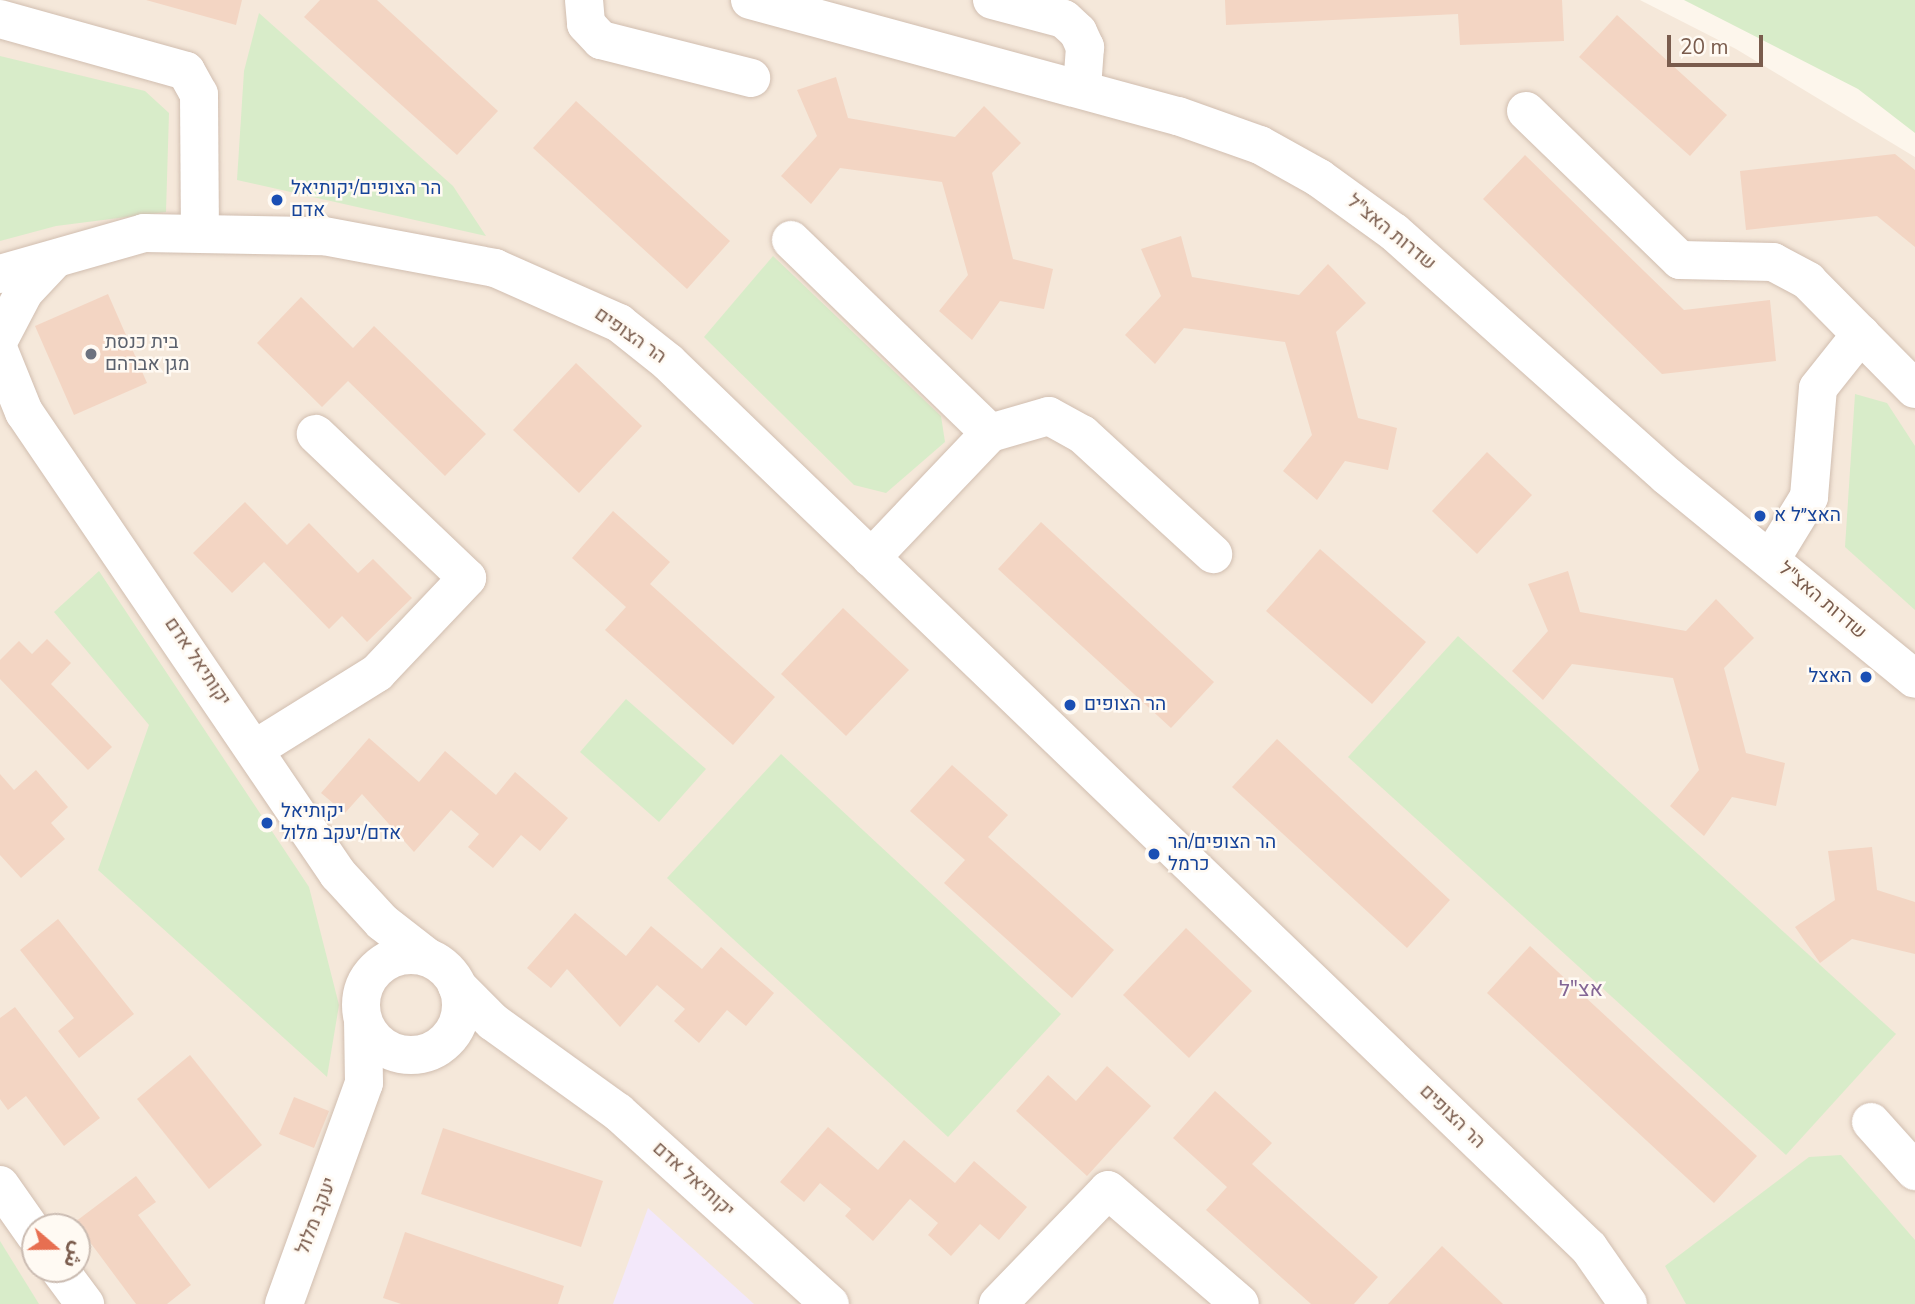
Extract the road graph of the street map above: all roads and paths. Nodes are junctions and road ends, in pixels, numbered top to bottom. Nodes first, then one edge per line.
1 (584, 0) edge
2 (750, 0) edge
3 (992, 0) edge
4 (0, 19) edge
5 (751, 78) dead end
6 (1082, 88) junction
7 (1526, 111) dead end
8 (200, 232) junction
9 (791, 240) dead end
10 (59, 255) junction
11 (0, 274) edge
12 (1861, 334) junction
13 (0, 338) edge
14 (0, 353) edge
15 (1915, 388) edge
16 (0, 412) edge
17 (990, 433) junction
18 (316, 434) dead end
19 (53, 452) junction
20 (1213, 554) dead end
21 (871, 558) junction
22 (1771, 559) junction
23 (1915, 679) edge
24 (255, 749) junction
25 (338, 874) junction
26 (427, 957) junction
27 (457, 986) junction
28 (363, 1003) junction
29 (424, 1053) junction
30 (550, 1062) junction
31 (1871, 1122) dead end
32 (351, 1128) junction
33 (1915, 1171) edge
34 (0, 1185) edge
35 (21, 1215) edge
36 (69, 1283) edge
37 (85, 1304) edge
38 (284, 1304) edge
39 (830, 1304) edge
40 (999, 1304) edge
41 (1240, 1304) edge
42 (1628, 1304) edge

1 - 5 street
2 - 6 street, שדרות האצ"ל
3 - 6 street
4 - 8 street
6 - 22 street, שדרות האצ"ל
7 - 12 street
8 - 10 street, הר הצופים
8 - 21 street, הר הצופים
9 - 17 street
10 - 11 street, הר הצופים
10 - 13 street
12 - 15 street
12 - 22 street
14 - 19 street, יקותיאל אדם
16 - 19 street, יקותיאל אדם
17 - 20 street
17 - 21 street
18 - 24 street
19 - 24 street, יקותיאל אדם
21 - 42 street, הר הצופים
22 - 23 street, שדרות האצ"ל
24 - 25 street, יקותיאל אדם
25 - 26 street, יקותיאל אדם
25 - 28 street, יקותיאל אדם
26 - 27 street
26 - 28 street
27 - 29 street
27 - 30 street, יקותיאל אדם
28 - 29 street
28 - 32 street, יעקב מלול
29 - 30 street, יקותיאל אדם
29 - 32 street, יעקב מלול
30 - 39 street, יקותיאל אדם
31 - 33 street
32 - 38 street, יעקב מלול
34 - 35 street
36 - 37 street
40 - 41 street

